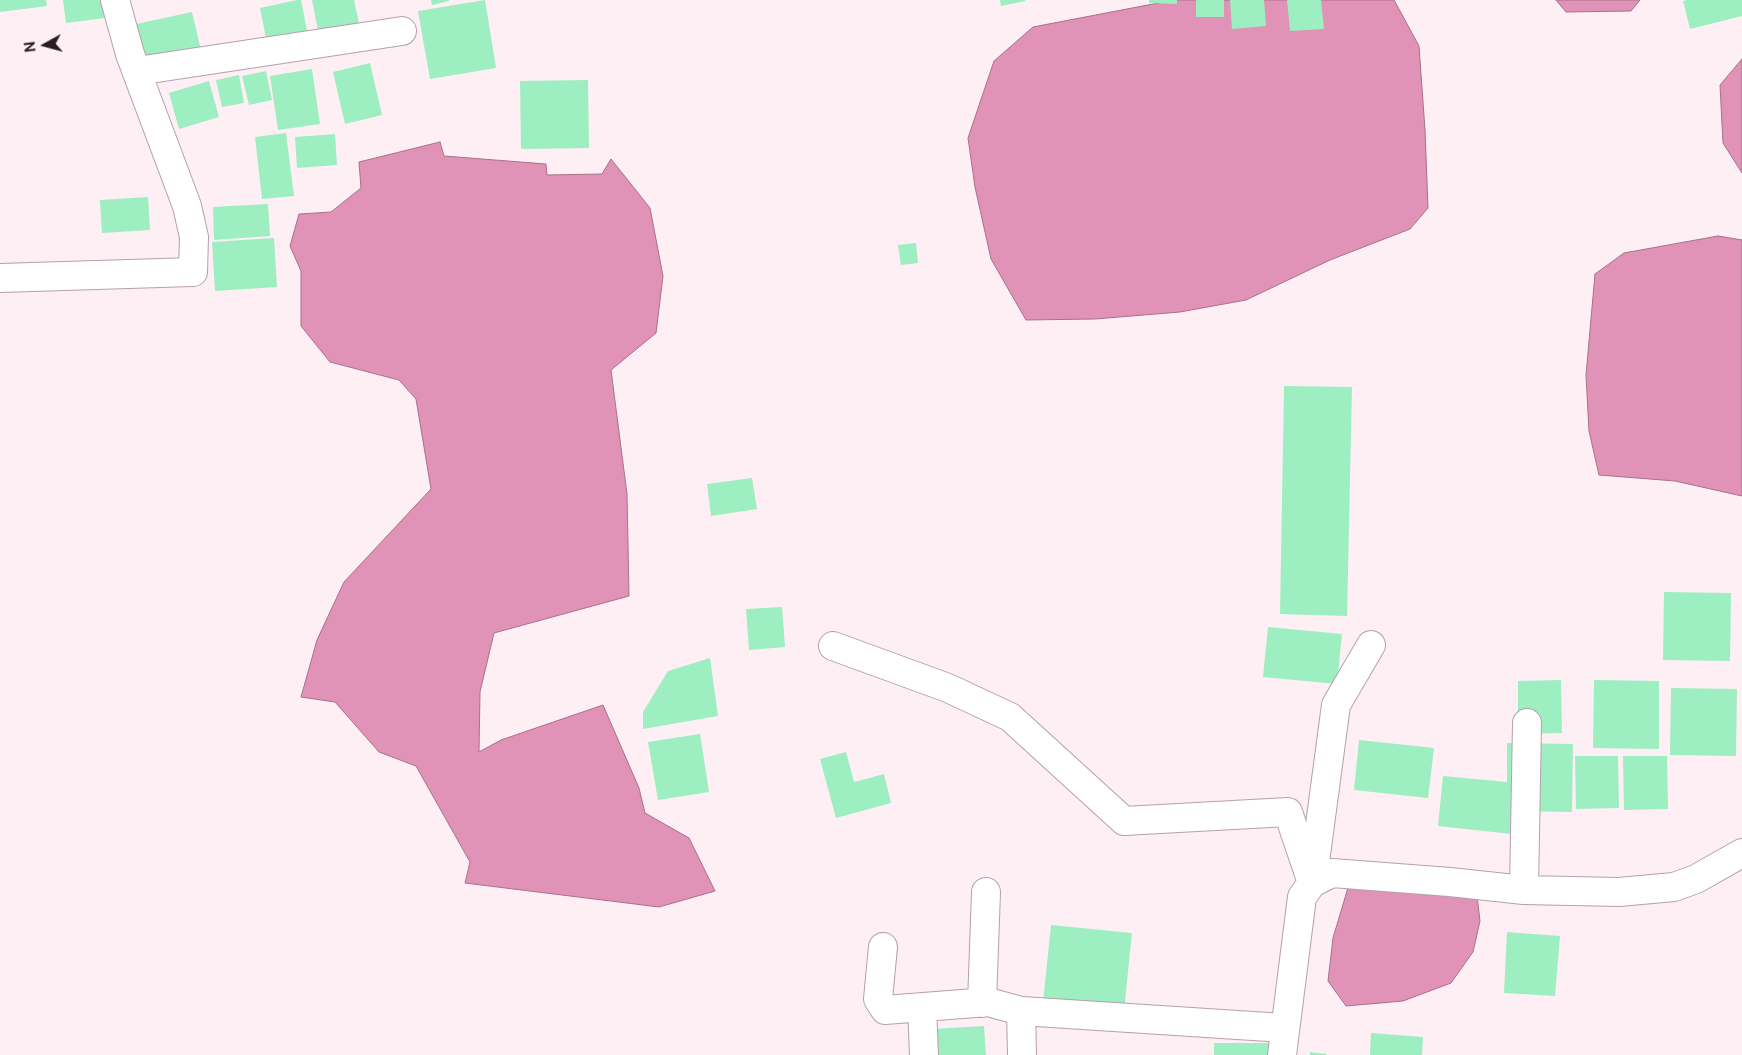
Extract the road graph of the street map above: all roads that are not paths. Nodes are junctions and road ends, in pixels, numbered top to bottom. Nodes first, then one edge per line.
1 (115, 0) edge
2 (402, 31) dead end
3 (137, 71) junction
4 (0, 278) edge
5 (1371, 645) dead end
6 (833, 646) dead end
7 (1526, 723) dead end
8 (1742, 853) edge
9 (1312, 883) junction
10 (1524, 890) junction
11 (986, 892) dead end
12 (883, 947) dead end
13 (982, 1003) junction
14 (922, 1007) junction
15 (1021, 1011) junction
16 (1284, 1028) junction
17 (924, 1055) edge
18 (1022, 1055) edge
19 (1282, 1055) edge

1 - 3 street
2 - 3 street
3 - 4 street
5 - 9 street
6 - 9 street
7 - 10 street
8 - 10 street
9 - 10 street
9 - 16 street
11 - 13 street
12 - 14 street
13 - 14 street
13 - 15 street
14 - 17 street
15 - 16 street
15 - 18 street
16 - 19 street

